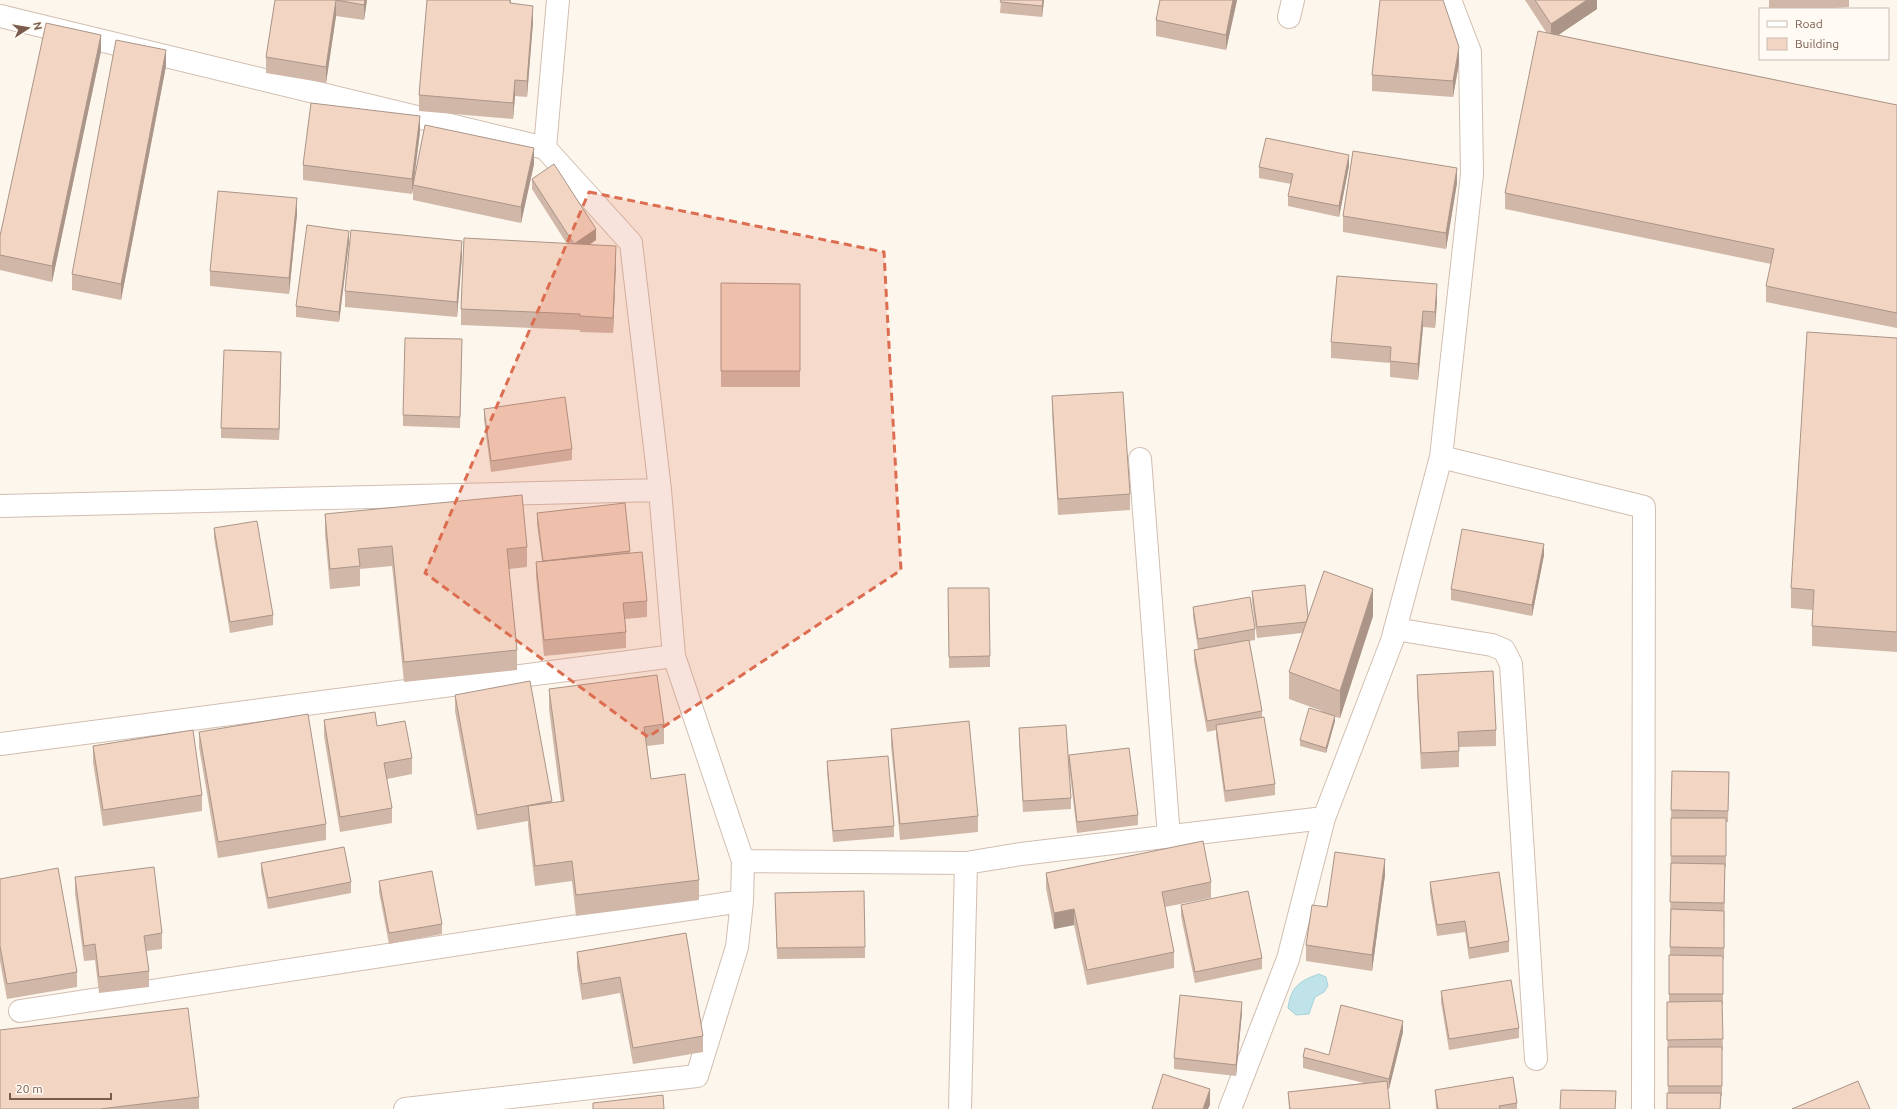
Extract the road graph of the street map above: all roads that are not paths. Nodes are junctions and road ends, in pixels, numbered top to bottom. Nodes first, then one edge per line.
1 (558, 0) edge
2 (1450, 0) edge
3 (0, 16) edge
4 (545, 148) junction
5 (1441, 456) junction
6 (1140, 459) dead end
7 (660, 490) junction
8 (0, 506) edge
9 (1395, 629) junction
10 (674, 656) junction
11 (0, 744) edge
12 (1324, 818) junction
13 (1169, 836) junction
14 (743, 861) junction
15 (966, 863) junction
16 (742, 901) junction
17 (20, 1011) dead end
18 (1536, 1059) dead end
19 (405, 1109) edge
20 (960, 1109) edge
21 (1230, 1109) edge
22 (1643, 1109) edge

1 - 4 street
2 - 5 street
3 - 4 street
4 - 7 street
5 - 9 street
5 - 22 street
6 - 13 street
7 - 8 street
7 - 10 street
9 - 12 street
9 - 18 street
10 - 11 street
10 - 14 street
12 - 13 street
12 - 21 street
13 - 15 street
14 - 15 street
14 - 16 street
15 - 20 street
16 - 17 street
16 - 19 street

